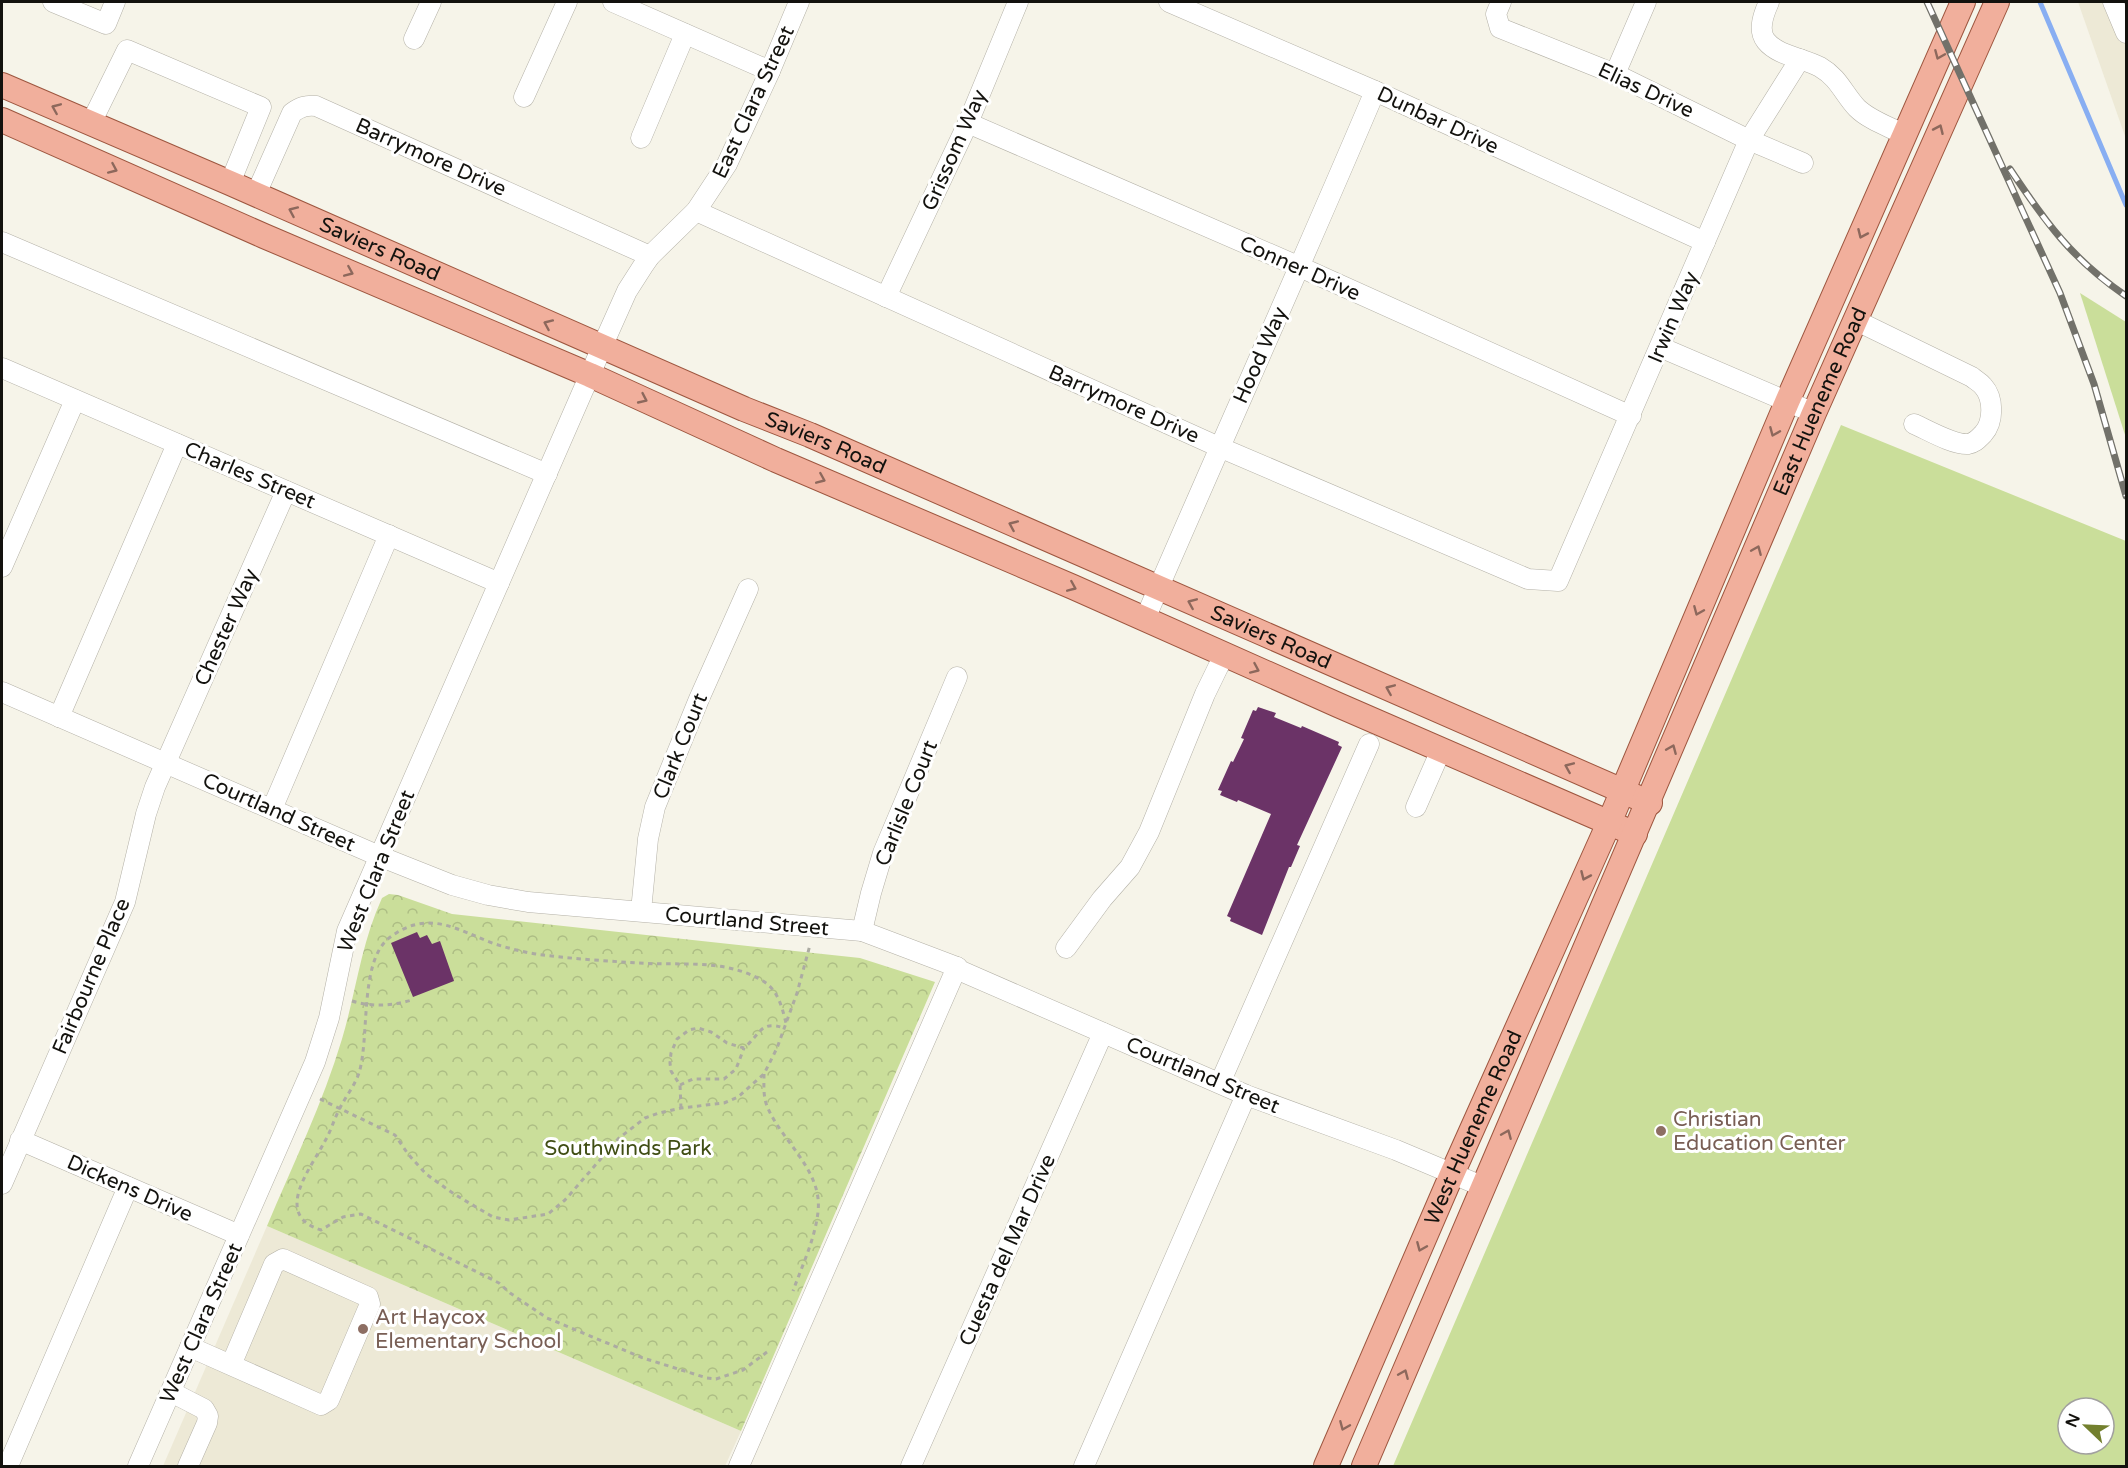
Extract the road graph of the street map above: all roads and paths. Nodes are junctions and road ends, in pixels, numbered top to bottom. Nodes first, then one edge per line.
1 (53, 2) edge
2 (115, 2) edge
3 (430, 2) edge
4 (567, 2) edge
5 (613, 2) edge
6 (799, 2) edge
7 (1018, 2) edge
8 (1169, 2) edge
9 (1646, 2) edge
10 (1769, 2) edge
11 (1963, 2) edge
12 (1996, 2) edge
13 (2113, 2) edge
14 (1499, 8) edge
15 (2127, 33) edge
16 (685, 34) junction
17 (414, 39) dead end
18 (1800, 59) junction
19 (770, 71) junction
20 (1615, 74) junction
21 (2, 85) edge
22 (1376, 91) junction
23 (524, 97) dead end
24 (2, 120) edge
25 (91, 123) junction
26 (968, 123) junction
27 (1905, 135) junction
28 (641, 138) dead end
29 (1749, 140) junction
30 (1803, 163) dead end
31 (230, 183) junction
32 (256, 194) junction
33 (696, 211) junction
34 (1896, 227) junction
35 (2, 242) edge
36 (1705, 242) junction
37 (650, 256) junction
38 (1300, 267) junction
39 (886, 297) junction
40 (1855, 320) junction
41 (602, 347) junction
42 (1660, 347) junction
43 (2, 368) edge
44 (590, 375) junction
45 (75, 399) junction
46 (1787, 402) junction
47 (1814, 413) junction
48 (1631, 416) junction
49 (1914, 424) dead end
50 (177, 444) junction
51 (1219, 447) junction
52 (547, 474) junction
53 (286, 490) junction
54 (389, 535) junction
55 (2, 567) edge
56 (1558, 581) joint
57 (499, 583) junction
58 (1158, 588) junction
59 (748, 589) dead end
60 (1144, 619) junction
61 (1224, 654) junction
62 (957, 677) dead end
63 (2, 692) edge
64 (59, 717) junction
65 (1369, 744) dead end
66 (1441, 750) junction
67 (166, 763) junction
68 (1622, 790) junction
69 (1650, 803) junction
70 (1416, 807) dead end
71 (272, 809) junction
72 (1609, 823) junction
73 (1635, 834) junction
74 (379, 856) junction
75 (641, 911) junction
76 (813, 928) junction
77 (862, 931) junction
78 (1066, 948) dead end
79 (957, 967) junction
80 (333, 996) junction
81 (412, 1000) dead end
82 (367, 1004) junction
83 (786, 1023) junction
84 (784, 1028) junction
85 (1103, 1033) junction
86 (744, 1048) junction
87 (764, 1074) junction
88 (1220, 1083) junction
89 (680, 1085) junction
90 (301, 1092) junction
91 (1246, 1095) junction
92 (340, 1108) junction
93 (681, 1108) junction
94 (20, 1140) junction
95 (1452, 1174) junction
96 (2, 1184) edge
97 (128, 1187) junction
98 (1484, 1187) junction
99 (239, 1235) junction
100 (791, 1298) dead end
101 (190, 1347) junction
102 (768, 1351) dead end
103 (231, 1365) junction
104 (171, 1392) junction
105 (8, 1467) edge
106 (138, 1467) edge
107 (188, 1467) edge
108 (738, 1467) edge
109 (911, 1467) edge
110 (1084, 1467) edge
111 (1326, 1467) edge
112 (1364, 1467) edge

1 - 2 street
3 - 17 street
4 - 23 street
5 - 16 street
6 - 19 street, East Clara Street
7 - 26 street, Grissom Way
8 - 22 street, Dunbar Drive
9 - 20 street
10 - 18 street
11 -> 27 main road, East Hueneme Road
34 -> 12 main road, East Hueneme Road
13 - 15 street
14 - 20 street, Elias Drive
16 - 19 street
16 - 28 street
18 - 27 street
18 - 29 street, Irwin Way
19 - 33 street, East Clara Street
20 - 29 street, Elias Drive
25 -> 21 main road, Saviers Road
22 - 36 street, Dunbar Drive
22 - 38 street, Hood Way
24 -> 44 main road, Saviers Road
25 - 31 main road, Saviers Road
25 - 31 street
26 - 38 street, Conner Drive
26 - 39 street, Grissom Way
27 - 34 main road
27 -> 46 main road, East Hueneme Road
29 - 30 street, Elias Drive
29 - 36 street, Irwin Way
31 - 32 main road, Saviers Road
32 - 37 street, Barrymore Drive
41 -> 32 main road, Saviers Road
33 - 37 street, East Clara Street
33 - 39 street, Barrymore Drive
34 - 40 main road, East Hueneme Road
35 - 52 street
36 - 42 street, Irwin Way
37 - 41 street, East Clara Street
38 - 48 street, Conner Drive
38 - 51 street, Hood Way
39 - 51 street, Barrymore Drive
40 - 47 main road, East Hueneme Road
40 - 49 street
41 - 44 street, West Clara Street
58 -> 41 main road, Saviers Road
42 - 46 street
42 - 48 street, Irwin Way
43 - 45 street, Charles Street
44 - 52 street, West Clara Street
44 -> 60 main road, Saviers Road
45 - 50 street, Charles Street
45 - 55 street
46 - 47 street
46 -> 68 main road, East Hueneme Road
69 -> 47 main road, East Hueneme Road
48 - 56 street, Irwin Way
50 - 53 street, Charles Street
50 - 64 street
51 - 56 street, Barrymore Drive
51 - 58 street, Hood Way
52 - 57 street, West Clara Street
53 - 54 street, Charles Street
53 - 67 street, Chester Way
54 - 57 street, Charles Street
54 - 71 street
57 - 74 street, West Clara Street
58 - 60 street, Hood Way
68 -> 58 main road, Saviers Road
59 - 75 street, Clark Court
60 - 61 main road, Saviers Road
61 -> 66 main road, Saviers Road
61 - 78 street
62 - 77 street, Carlisle Court
63 - 64 street, Courtland Street
64 - 67 street, Courtland Street
65 - 88 street
66 - 70 street
66 - 72 main road, Saviers Road
67 - 71 street, Courtland Street
67 - 94 street, Fairbourne Place
68 - 69 main road, Saviers Road
68 - 72 main road, West Hueneme Road
69 - 73 main road, West Hueneme Road
71 - 74 street, Courtland Street
72 - 73 main road, Saviers Road
72 -> 95 main road, West Hueneme Road
98 -> 73 main road, West Hueneme Road
74 - 75 street, Courtland Street
74 - 80 street, West Clara Street
75 - 76 street, Courtland Street
76 - 77 street, Courtland Street
76 - 83 path
77 - 79 street, Courtland Street
79 - 85 street, Courtland Street
79 - 108 street
80 - 82 path
80 - 90 street, West Clara Street
81 - 82 path
82 - 83 path
82 - 92 path
83 - 84 path
84 - 86 path
84 - 87 path
85 - 88 street, Courtland Street
85 - 109 street, Cuesta del Mar Drive
86 - 89 path
86 - 89 path
87 - 93 path
87 - 100 path
88 - 91 street, Courtland Street
89 - 93 path
90 - 92 path
90 - 99 street, West Clara Street
91 - 95 street, Courtland Street
91 - 110 street
92 - 93 path
92 - 102 path
94 - 96 street, Fairbourne Place
94 - 97 street, Dickens Drive
95 - 98 street, Courtland Street
95 -> 111 main road, West Hueneme Road
97 - 99 street, Dickens Drive
97 - 105 street
112 -> 98 main road, West Hueneme Road
99 - 101 street, West Clara Street
101 - 103 street
101 - 104 street, West Clara Street
103 - 103 street
104 - 106 street, West Clara Street
104 - 107 street

